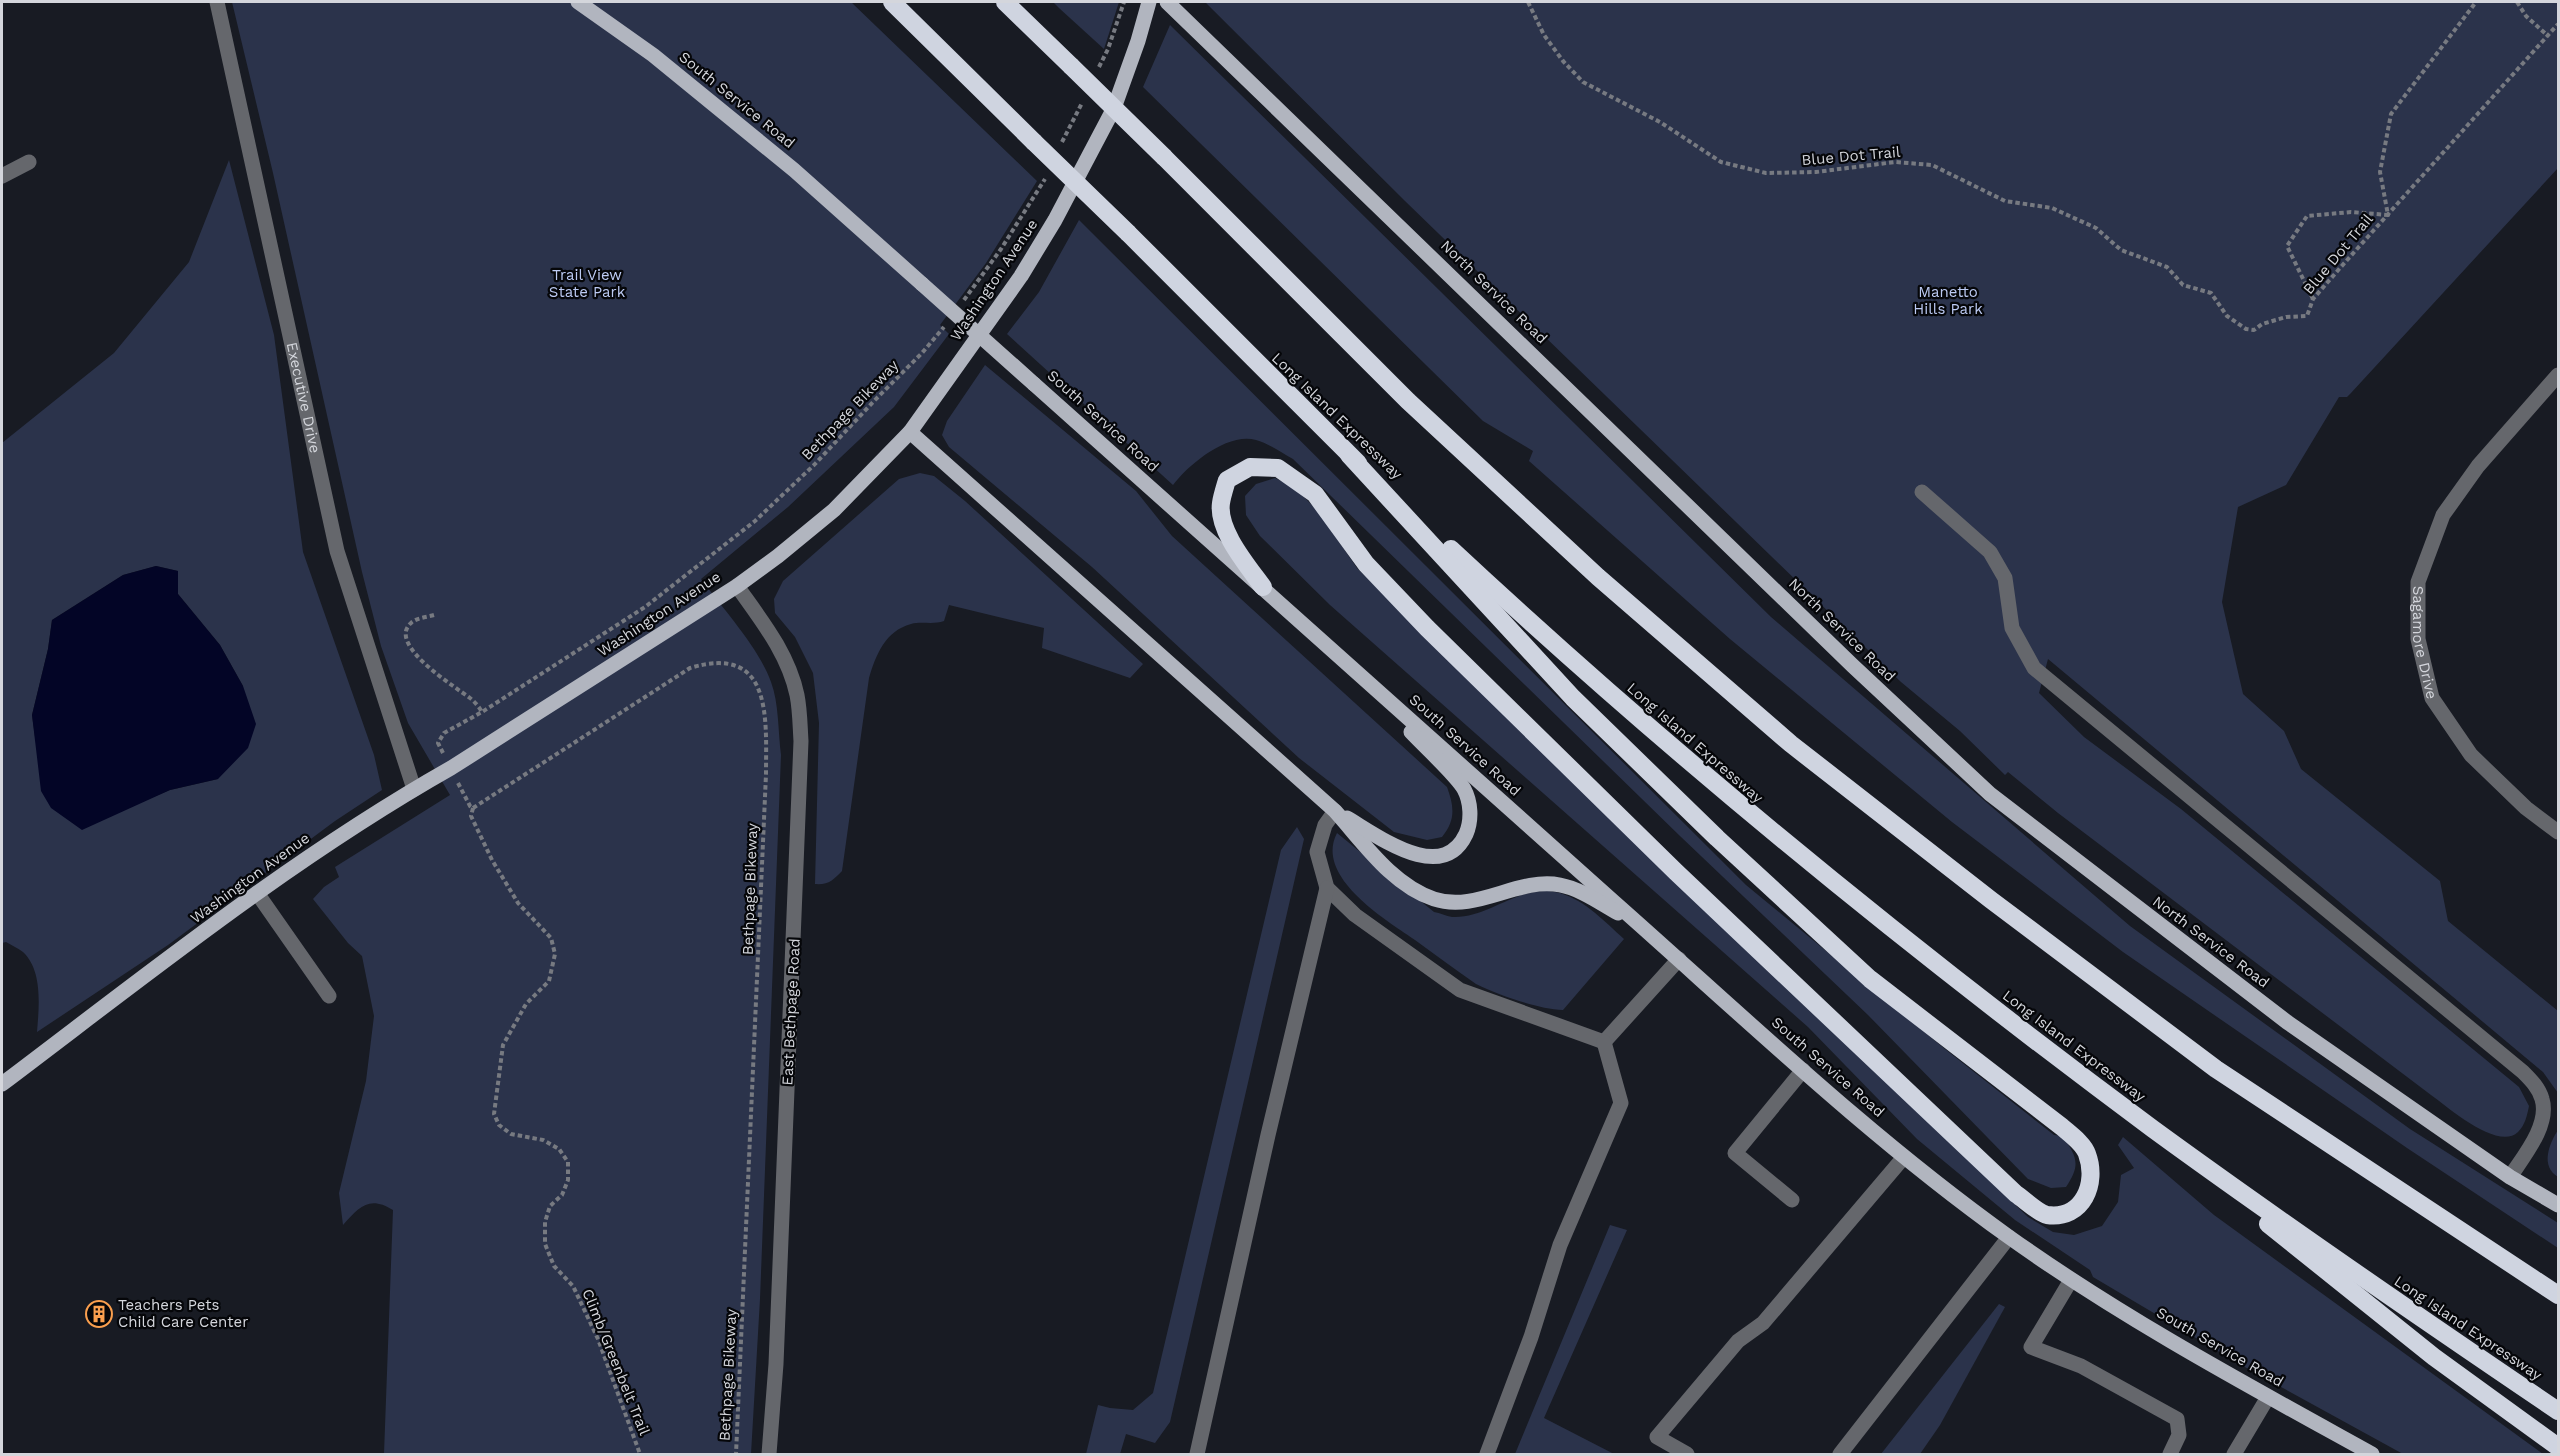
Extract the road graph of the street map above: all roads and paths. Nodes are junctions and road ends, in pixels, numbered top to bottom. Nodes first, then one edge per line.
1 (217, 2) edge
2 (579, 2) edge
3 (892, 2) edge
4 (1005, 2) edge
5 (1124, 2) edge
6 (1149, 2) edge
7 (1167, 2) edge
8 (1528, 2) edge
9 (2476, 2) edge
10 (2517, 2) edge
11 (2559, 24) edge
12 (2548, 36) junction
13 (1098, 69) dead end
14 (1083, 100) dead end
15 (1058, 151) dead end
16 (29, 162) dead end
17 (1048, 171) dead end
18 (2, 176) edge
19 (2388, 215) junction
20 (2313, 299) junction
21 (961, 303) dead end
22 (948, 322) dead end
23 (2559, 375) edge
24 (910, 432) junction
25 (1349, 454) junction
26 (1922, 492) dead end
27 (737, 586) junction
28 (1263, 587) junction
29 (434, 615) dead end
30 (1336, 654) junction
31 (482, 712) junction
32 (438, 743) dead end
33 (461, 788) dead end
34 (414, 789) junction
35 (473, 808) junction
36 (1335, 811) junction
37 (2559, 832) edge
38 (1327, 888) junction
39 (257, 893) junction
40 (1641, 926) junction
41 (1678, 959) junction
42 (329, 996) dead end
43 (1604, 1042) junction
44 (1803, 1070) junction
45 (2, 1084) edge
46 (2153, 1129) junction
47 (1904, 1157) junction
48 (2510, 1177) junction
49 (1792, 1200) dead end
50 (2559, 1205) edge
51 (2009, 1237) junction
52 (2071, 1280) junction
53 (2559, 1295) edge
54 (2268, 1397) junction
55 (2559, 1412) edge
56 (2559, 1447) edge
57 (640, 1455) edge
58 (736, 1455) edge
59 (769, 1455) edge
60 (1197, 1455) edge
61 (1487, 1455) edge
62 (1687, 1455) edge
63 (1840, 1455) edge
64 (2170, 1455) edge
65 (2234, 1455) edge
66 (2372, 1455) edge

1 - 34 street, Executive Drive
2 - 28 main road, South Service Road, bridge
3 - 25 highway, Long Island Expressway, bridge
4 - 53 highway, bridge
5 - 13 path
6 - 24 main road, Washington Avenue
7 - 48 main road, North Service Road
8 - 20 path, Blue Dot Trail
9 - 19 path
10 - 12 path
11 - 12 path, Blue Dot Trail
12 - 19 path, Blue Dot Trail
14 - 15 path
16 - 18 street
17 - 21 path
19 - 20 path, Blue Dot Trail
19 - 20 path
22 - 31 path, Bethpage Bikeway
23 - 37 street, Sagamore Drive
24 - 27 main road, Washington Avenue
24 - 36 main road
25 - 28 highway
25 - 46 highway, Long Island Expressway
26 - 48 street
27 - 34 main road, Washington Avenue
27 - 59 street, East Bethpage Road
28 - 30 main road, South Service Road
29 - 31 path
30 - 36 main road
30 - 40 main road, South Service Road
31 - 32 path, Bethpage Bikeway
33 - 35 path
34 - 39 main road, Washington Avenue
35 - 57 path, Climb/Greenbelt Trail
35 - 58 path, Bethpage Bikeway
36 - 38 street
36 - 40 main road
38 - 43 street
38 - 60 street
39 - 42 street
39 - 45 main road, Washington Avenue
40 - 41 main road, South Service Road
41 - 43 street
41 - 44 main road, South Service Road
43 - 61 street
44 - 47 main road, South Service Road
44 - 49 street
46 - 55 highway, Long Island Expressway
46 - 56 highway
47 - 51 main road, South Service Road
47 - 62 street
48 - 50 main road, North Service Road
51 - 52 main road, South Service Road
51 - 63 street
52 - 54 main road, South Service Road
52 - 64 street
54 - 65 street
54 - 66 main road, South Service Road

